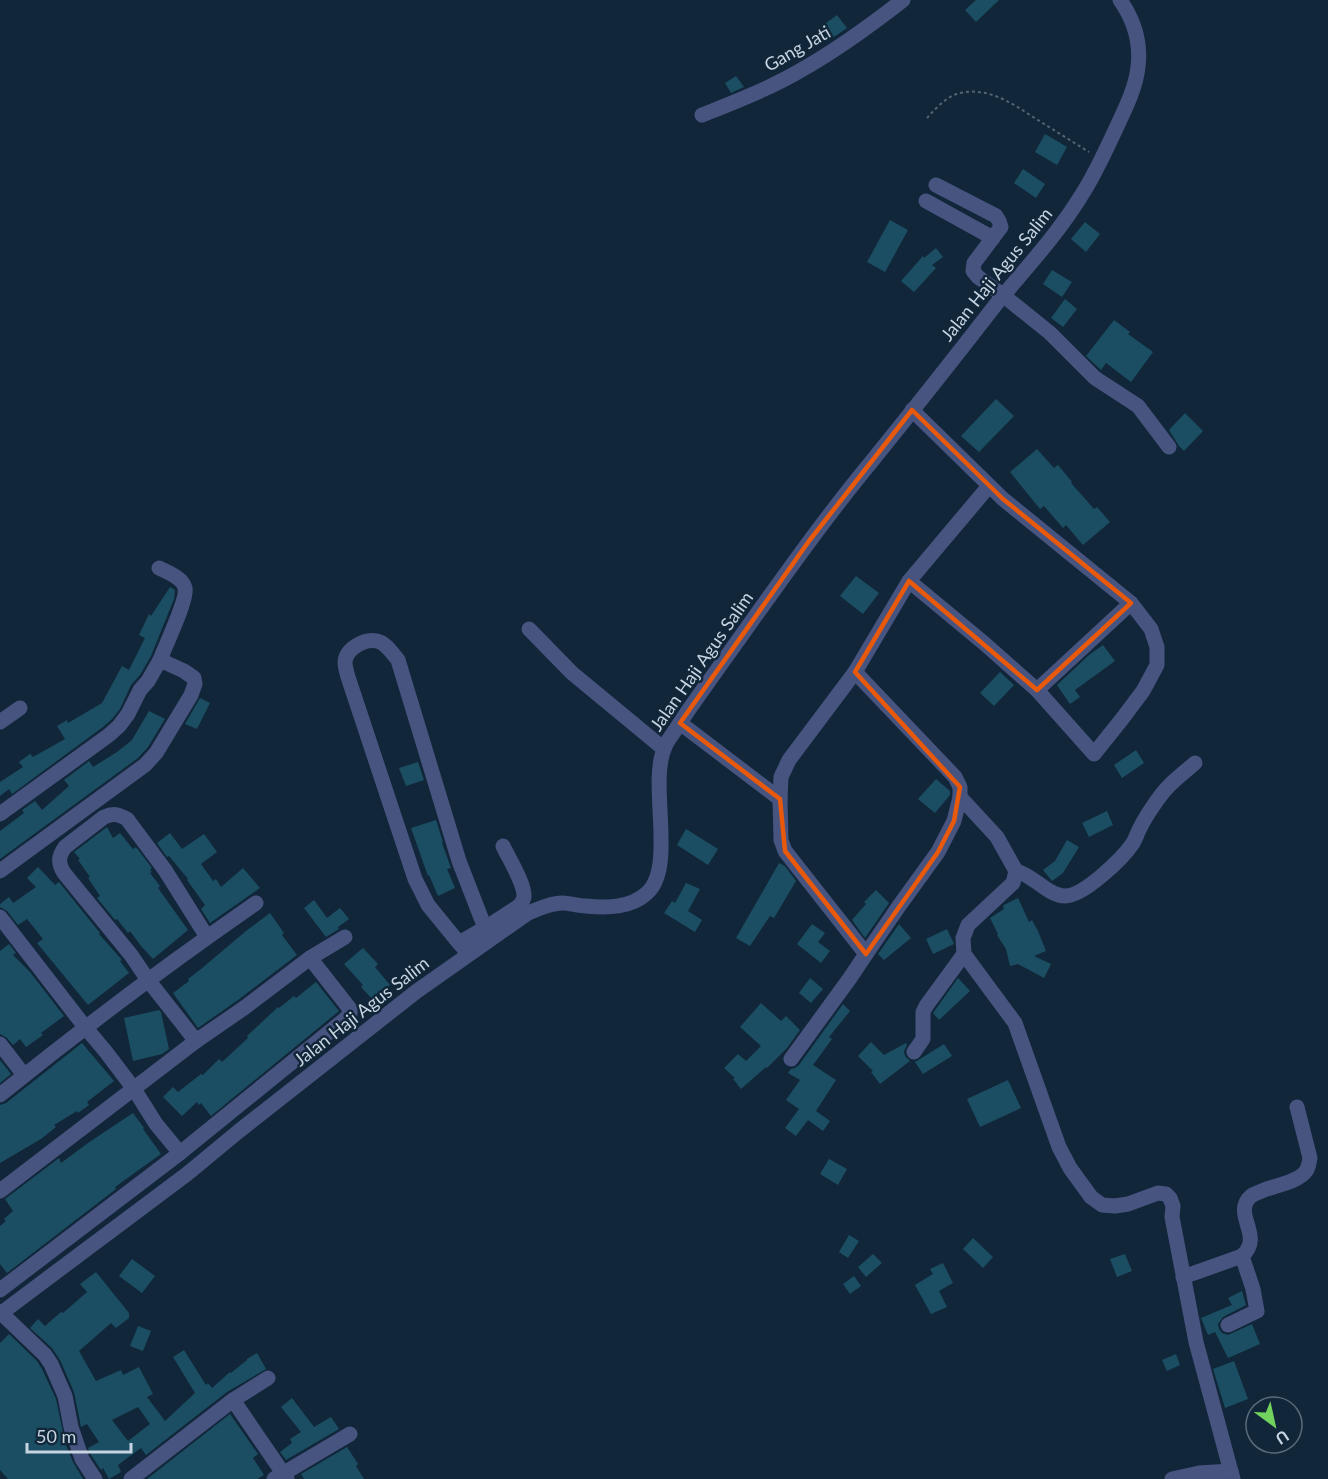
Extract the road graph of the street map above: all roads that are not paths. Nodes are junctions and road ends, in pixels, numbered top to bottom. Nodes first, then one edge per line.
1 (903, 0) edge
2 (1120, 0) edge
3 (702, 115) dead end
4 (936, 185) dead end
5 (926, 201) dead end
6 (993, 238) junction
7 (1004, 296) junction
8 (912, 410) junction
9 (1169, 447) dead end
10 (989, 486) junction
11 (159, 568) dead end
12 (909, 581) junction
13 (1131, 603) junction
14 (529, 629) dead end
15 (160, 660) junction
16 (855, 672) junction
17 (1037, 690) junction
18 (20, 708) dead end
19 (0, 722) edge
20 (680, 723) junction
21 (664, 748) junction
22 (1195, 764) dead end
23 (960, 797) junction
24 (780, 799) junction
25 (0, 814) edge
26 (503, 846) dead end
27 (0, 871) edge
28 (1016, 871) junction
29 (256, 903) dead end
30 (0, 917) edge
31 (485, 928) junction
32 (207, 937) junction
33 (345, 937) dead end
34 (464, 949) junction
35 (866, 954) junction
36 (964, 954) junction
37 (310, 958) junction
38 (148, 980) junction
39 (85, 1027) junction
40 (195, 1041) junction
41 (0, 1044) edge
42 (914, 1052) dead end
43 (791, 1059) dead end
44 (24, 1075) junction
45 (134, 1089) junction
46 (0, 1095) edge
47 (1298, 1107) dead end
48 (180, 1153) junction
49 (0, 1191) edge
50 (1242, 1256) junction
51 (1183, 1277) junction
52 (1, 1288) edge
53 (15, 1302) junction
54 (0, 1313) edge
55 (1228, 1325) dead end
56 (268, 1378) dead end
57 (233, 1400) junction
58 (350, 1434) dead end
59 (1232, 1475) edge
60 (282, 1477) edge
61 (95, 1479) edge
62 (131, 1479) edge
63 (1172, 1479) edge

1 - 3 street, Gang Jati
2 - 7 street, Jalan Haji Agus Salim
4 - 6 street
5 - 6 street
6 - 7 street
7 - 8 street, Jalan Haji Agus Salim
7 - 9 street
8 - 10 street
8 - 20 street, Jalan Haji Agus Salim
10 - 12 street
10 - 13 street
11 - 15 street
12 - 16 street
12 - 17 street
13 - 17 street
13 - 17 street
14 - 21 street
15 - 25 street
15 - 27 street
16 - 23 street
16 - 24 street
18 - 19 street
20 - 21 street, Jalan Haji Agus Salim
20 - 24 street
21 - 34 street, Jalan Haji Agus Salim
22 - 28 street
23 - 28 street
23 - 35 street
24 - 35 street
26 - 31 street
28 - 36 street
29 - 32 street
30 - 39 street
31 - 34 street
31 - 34 street
32 - 38 street
32 - 38 street
33 - 37 street
34 - 53 street, Jalan Haji Agus Salim
35 - 43 street
36 - 42 street
36 - 51 street
37 - 40 street
37 - 48 street
38 - 39 street
38 - 40 street
39 - 44 street
39 - 45 street
40 - 45 street
41 - 44 street
44 - 46 street
45 - 48 street
45 - 49 street
47 - 50 street
48 - 52 street
50 - 51 street
50 - 55 street
51 - 59 street
52 - 53 street
53 - 54 street, Jalan Haji Agus Salim
54 - 61 street
56 - 57 street
57 - 60 street
57 - 62 street
58 - 60 street
59 - 63 street

